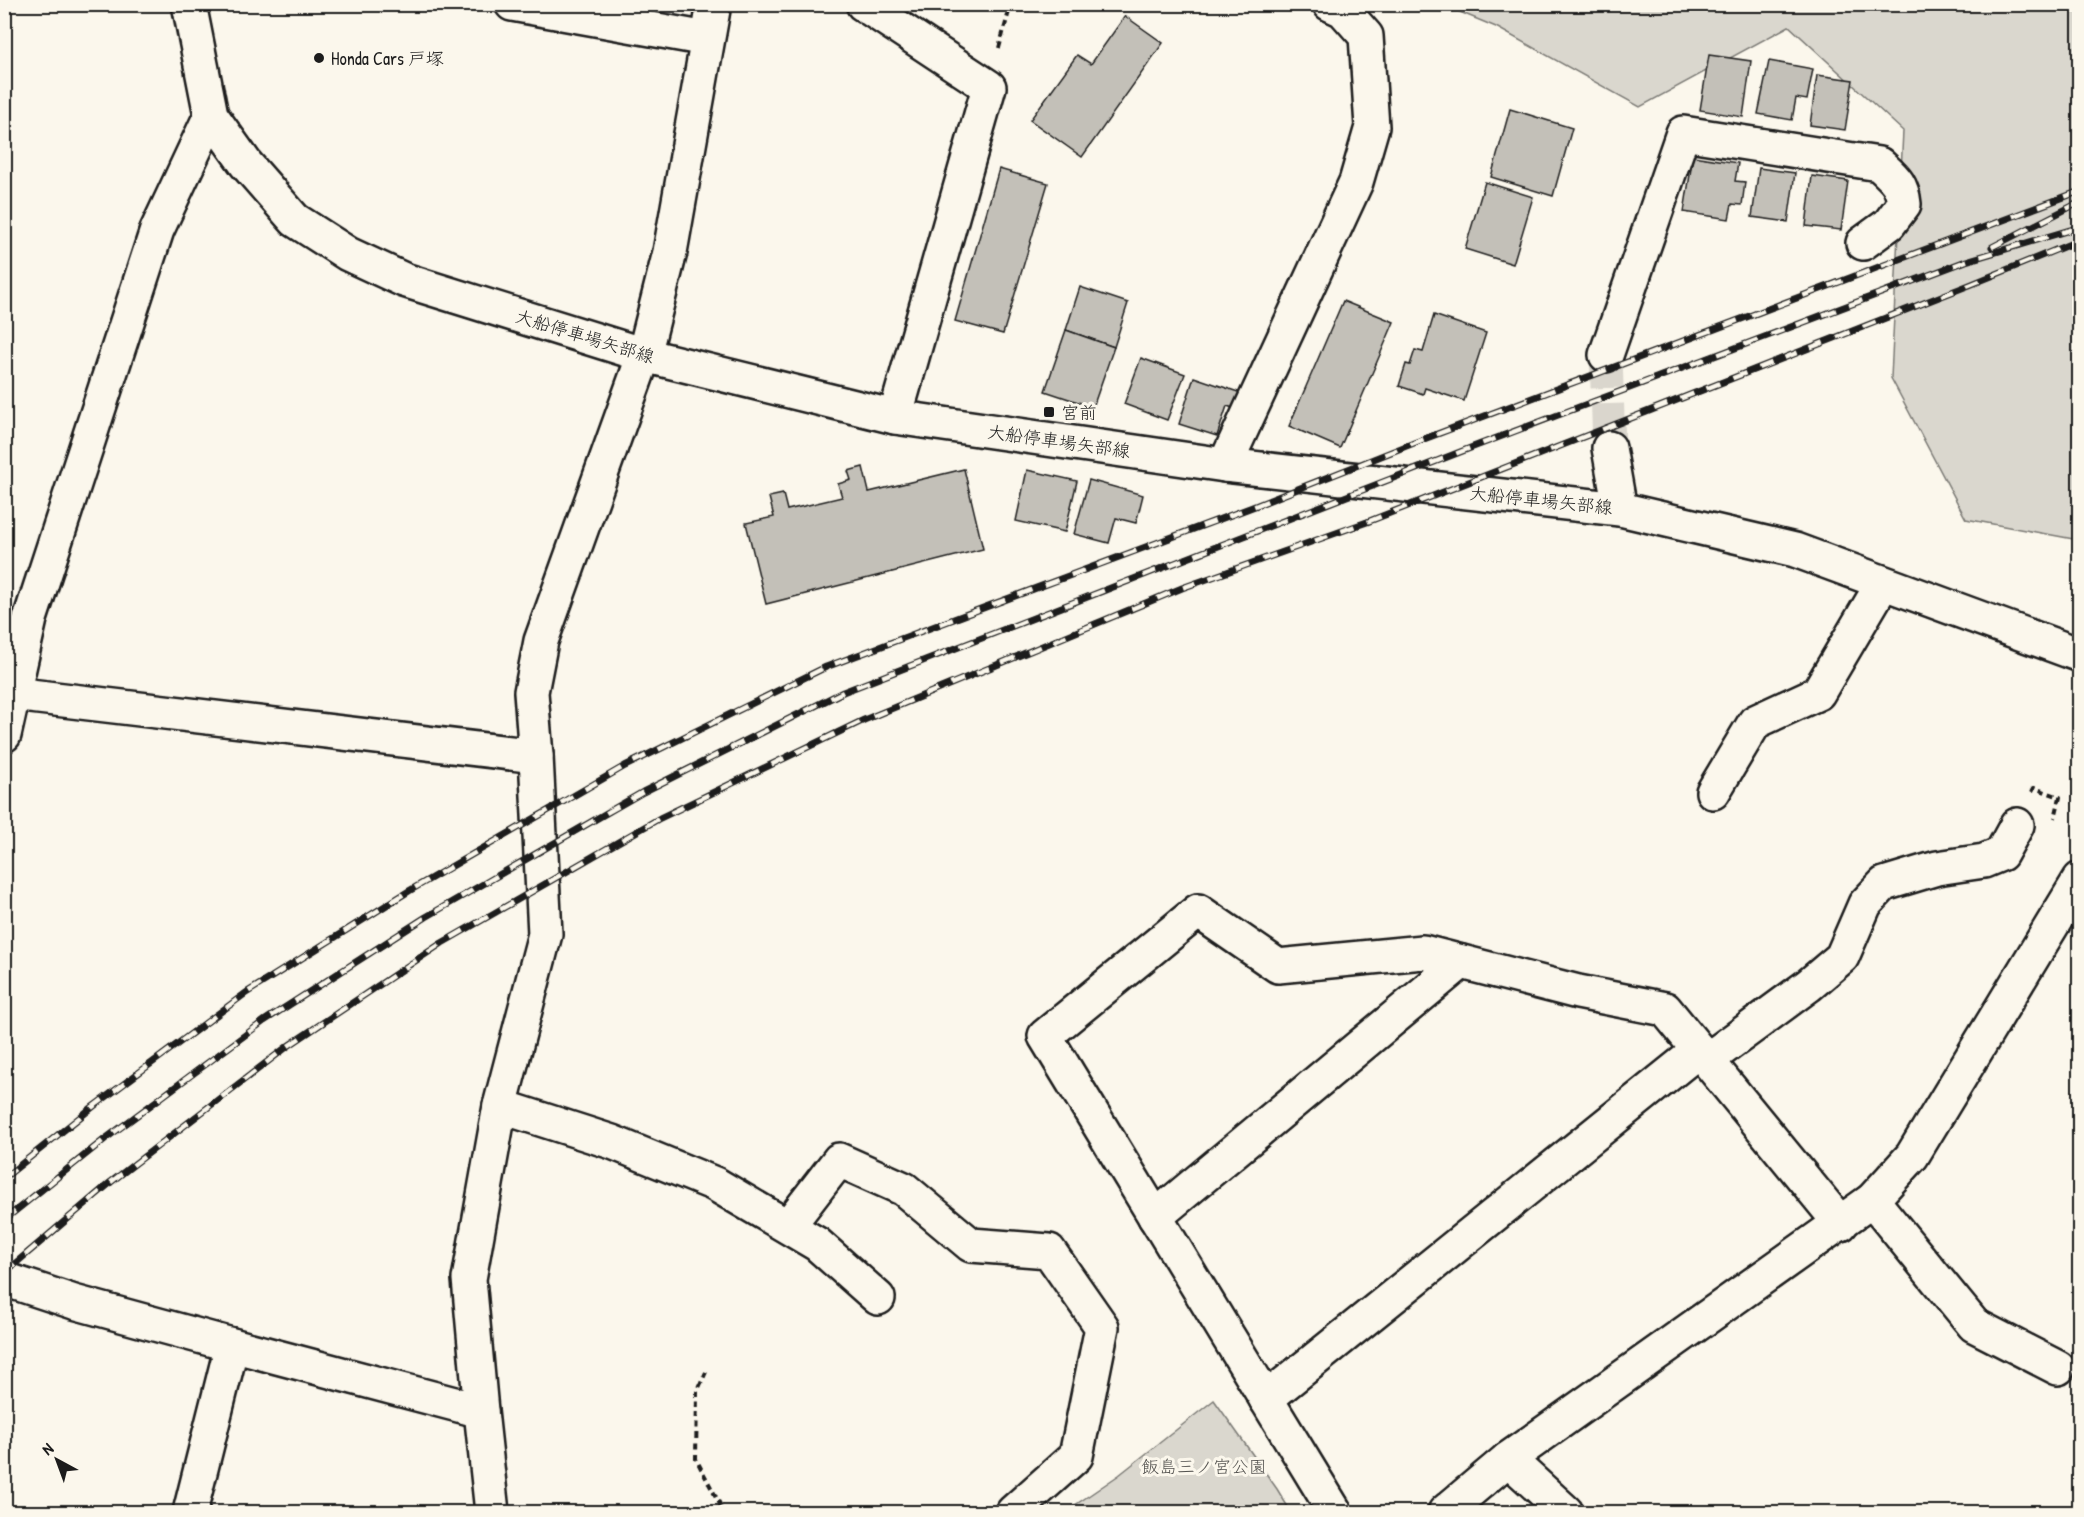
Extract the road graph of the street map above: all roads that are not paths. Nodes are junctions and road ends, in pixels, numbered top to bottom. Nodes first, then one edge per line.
1 (189, 4) edge
2 (512, 4) edge
3 (714, 4) edge
4 (863, 4) edge
5 (1330, 4) edge
6 (707, 39) junction
7 (211, 115) junction
8 (1863, 243) dead end
9 (644, 355) junction
10 (1606, 356) tunnel mouth
11 (895, 417) junction
12 (1609, 448) tunnel mouth
13 (1225, 465) junction
14 (1620, 509) junction
15 (1883, 583) junction
16 (17, 617) edge
17 (2079, 655) edge
18 (13, 694) junction
19 (4, 735) edge
20 (536, 756) junction
21 (1713, 792) dead end
22 (2017, 825) dead end
23 (2079, 879) edge
24 (1461, 962) junction
25 (1703, 1055) junction
26 (500, 1106) junction
27 (1872, 1200) junction
28 (1155, 1217) junction
29 (1841, 1224) junction
30 (788, 1226) junction
31 (4, 1279) edge
32 (878, 1299) dead end
33 (232, 1345) junction
34 (2058, 1368) dead end
35 (1266, 1399) junction
36 (481, 1411) junction
37 (1508, 1459) junction
38 (190, 1512) edge
39 (492, 1512) edge
40 (1013, 1512) edge
41 (1335, 1512) edge
42 (1445, 1512) edge
43 (1566, 1512) edge

1 - 7 street, 大船停車場矢部線
2 - 6 street
3 - 6 street
4 - 11 street
5 - 13 street
6 - 9 street
7 - 9 street, 大船停車場矢部線
7 - 16 street
8 - 10 street
9 - 11 street, 大船停車場矢部線
9 - 20 street
11 - 13 street, 大船停車場矢部線
12 - 14 street
13 - 14 street, 大船停車場矢部線
14 - 15 street, 大船停車場矢部線
15 - 17 street, 大船停車場矢部線
15 - 21 street
16 - 18 street
18 - 19 street
18 - 20 street
20 - 26 street
22 - 25 street
23 - 27 street
24 - 25 street
24 - 28 street
24 - 28 street
25 - 29 street
25 - 35 street
26 - 30 street
26 - 36 street
27 - 29 street
27 - 34 street
28 - 35 street
29 - 37 street
30 - 32 street
30 - 40 street
31 - 33 street
33 - 36 street
33 - 38 street
35 - 41 street
36 - 39 street
37 - 42 street
37 - 43 street

